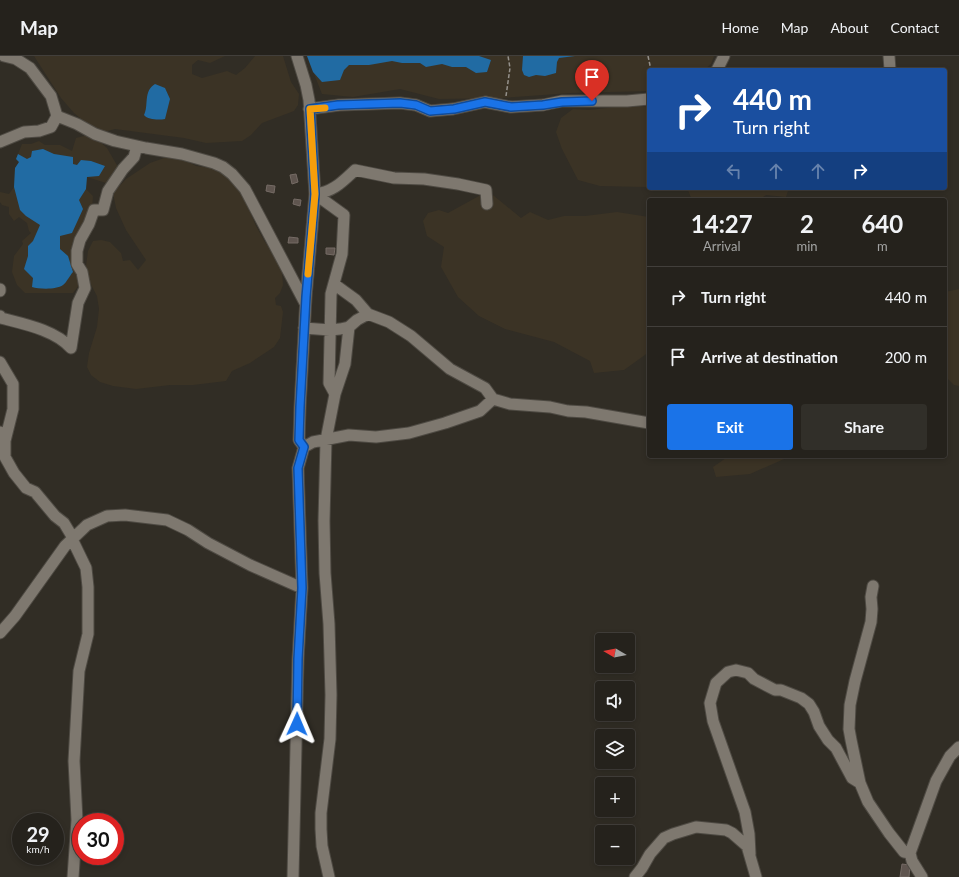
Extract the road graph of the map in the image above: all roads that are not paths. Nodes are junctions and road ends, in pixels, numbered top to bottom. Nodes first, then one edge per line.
1 (4, 56) edge
2 (297, 56) edge
3 (724, 56) edge
4 (889, 56) edge
5 (718, 68) edge
6 (890, 68) edge
7 (647, 98) edge
8 (310, 109) junction
9 (57, 116) junction
10 (0, 142) edge
11 (137, 146) junction
12 (315, 194) junction
13 (487, 204) dead end
14 (334, 284) junction
15 (305, 303) junction
16 (368, 314) junction
17 (0, 316) edge
18 (348, 327) junction
19 (304, 328) junction
20 (330, 330) junction
21 (0, 362) edge
22 (335, 394) junction
23 (494, 399) junction
24 (647, 424) edge
25 (2, 440) edge
26 (326, 440) junction
27 (304, 447) junction
28 (73, 538) junction
29 (873, 586) dead end
30 (302, 588) junction
31 (0, 633) edge
32 (959, 747) edge
33 (860, 783) junction
34 (910, 853) junction
35 (750, 854) junction
36 (73, 877) edge
37 (293, 877) edge
38 (329, 877) edge
39 (634, 877) edge
40 (756, 877) edge
41 (922, 877) edge

1 - 9 street
2 - 8 street
3 - 5 street
4 - 6 street
7 - 8 street
8 - 12 street
9 - 10 street
9 - 11 street
11 - 15 street
11 - 17 street
12 - 13 street
12 - 14 street
12 - 15 street
14 - 16 street
14 - 20 street
15 - 19 street
16 - 18 street
16 - 23 street
18 - 20 street
18 - 22 street
19 - 20 street
19 - 27 street
20 - 22 street
21 - 25 street
22 - 26 street
23 - 24 street
23 - 26 street
25 - 28 street
26 - 27 street
26 - 38 street
27 - 30 street
28 - 30 street
28 - 31 street
28 - 36 street
29 - 33 street
30 - 37 street
32 - 34 street
33 - 34 street
33 - 35 street
34 - 41 street
35 - 39 street
35 - 40 street

